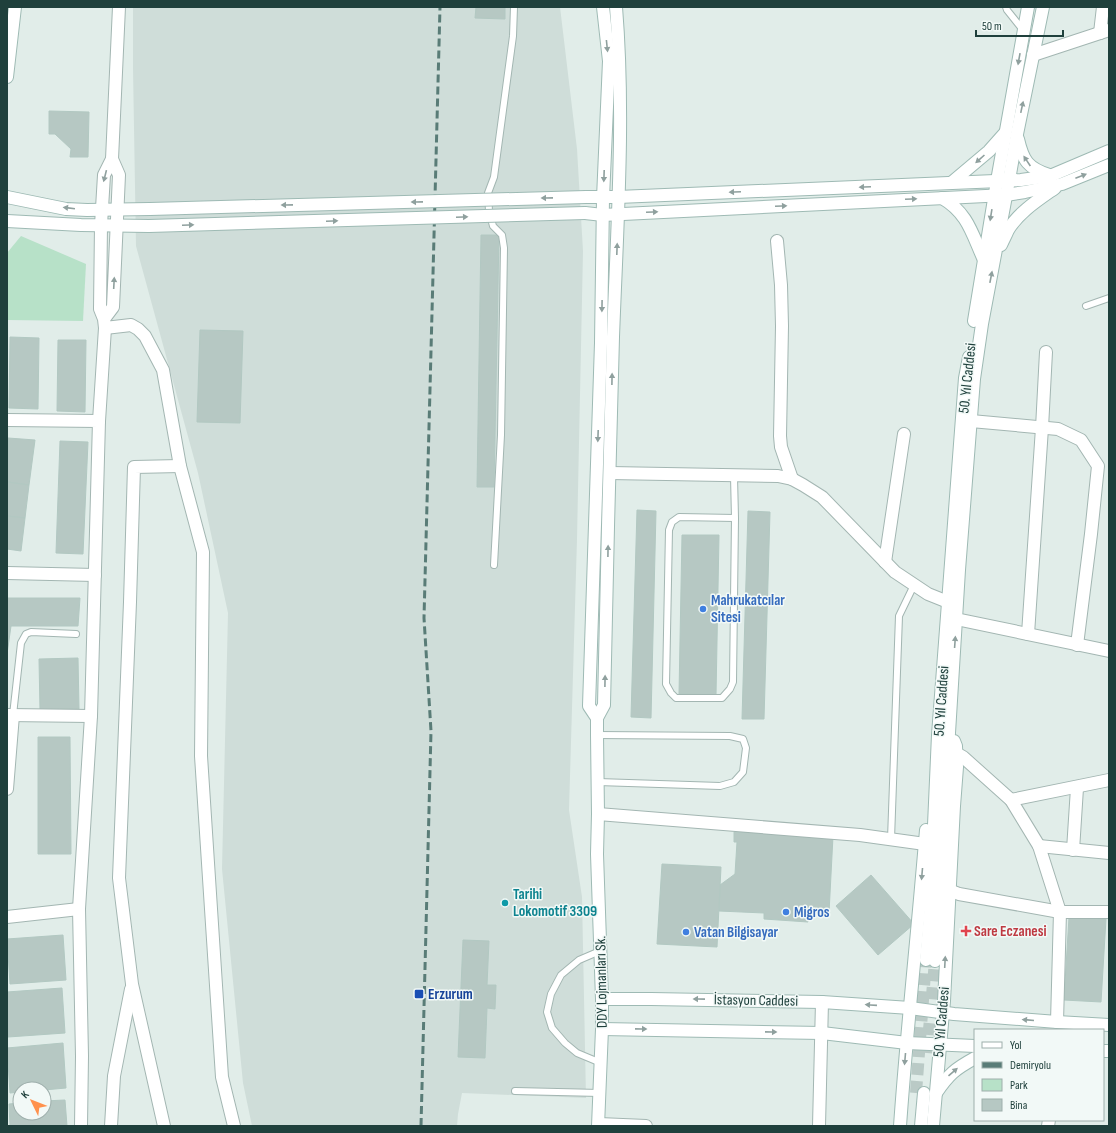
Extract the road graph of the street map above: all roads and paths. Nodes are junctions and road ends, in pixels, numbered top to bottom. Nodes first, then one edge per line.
1 (15, 7) edge
2 (119, 7) edge
3 (514, 7) edge
4 (603, 7) edge
5 (616, 7) edge
6 (1006, 7) edge
7 (1028, 7) edge
8 (1043, 7) edge
9 (1103, 7) edge
10 (1024, 31) junction
11 (1105, 32) edge
12 (1033, 55) junction
13 (7, 77) edge
14 (1011, 133) junction
15 (1109, 151) edge
16 (112, 159) junction
17 (1109, 165) edge
18 (1050, 176) junction
19 (1009, 180) junction
20 (997, 181) junction
21 (951, 183) junction
22 (1062, 184) junction
23 (1000, 195) junction
24 (7, 197) edge
25 (618, 197) junction
26 (603, 198) junction
27 (942, 198) junction
28 (102, 210) junction
29 (117, 210) junction
30 (618, 214) junction
31 (603, 215) junction
32 (7, 221) edge
33 (101, 225) junction
34 (117, 225) junction
35 (777, 241) dead end
36 (989, 259) junction
37 (1109, 298) edge
38 (1086, 306) dead end
39 (105, 324) junction
40 (1046, 352) dead end
41 (7, 420) edge
42 (99, 421) junction
43 (971, 422) junction
44 (1042, 428) junction
45 (904, 434) dead end
46 (180, 466) junction
47 (610, 473) junction
48 (734, 476) junction
49 (792, 479) junction
50 (735, 518) junction
51 (885, 562) junction
52 (494, 565) dead end
53 (7, 573) edge
54 (95, 575) junction
55 (914, 585) junction
56 (948, 602) junction
57 (956, 619) junction
58 (76, 634) dead end
59 (1028, 634) junction
60 (1077, 644) junction
61 (1109, 651) edge
62 (10, 715) edge
63 (91, 716) junction
64 (597, 718) junction
65 (950, 728) junction
66 (598, 735) junction
67 (937, 752) junction
68 (956, 753) junction
69 (1109, 780) edge
70 (598, 782) junction
71 (1077, 788) junction
72 (7, 789) edge
73 (1011, 800) junction
74 (598, 814) junction
75 (891, 839) junction
76 (925, 844) junction
77 (1039, 846) junction
78 (1073, 850) junction
79 (1109, 853) edge
80 (949, 890) junction
81 (79, 909) junction
82 (1060, 912) junction
83 (1109, 912) edge
84 (7, 917) edge
85 (600, 951) junction
86 (132, 984) junction
87 (602, 999) junction
88 (822, 1002) junction
89 (910, 1008) junction
90 (943, 1012) junction
91 (1056, 1022) junction
92 (1109, 1025) edge
93 (602, 1029) junction
94 (822, 1033) junction
95 (907, 1043) junction
96 (940, 1044) junction
97 (974, 1046) edge
98 (974, 1059) edge
99 (601, 1063) junction
100 (515, 1091) dead end
101 (600, 1093) junction
102 (936, 1093) junction
103 (598, 1125) edge
104 (81, 1126) edge
105 (111, 1126) edge
106 (164, 1126) edge
107 (234, 1126) edge
108 (646, 1126) edge
109 (819, 1126) edge
110 (900, 1126) edge
111 (913, 1126) edge
112 (921, 1126) edge
113 (933, 1126) edge

1 - 13 street
2 - 16 street
3 - 52 lane
4 -> 26 street
5 - 25 street
6 - 10 lane
7 - 10 street, 50. Yıl Caddesi
8 - 12 street, 50. Yıl Caddesi
9 - 11 street
10 -> 14 street, 50. Yıl Caddesi
11 - 12 street
14 -> 12 street, 50. Yıl Caddesi
18 -> 14 street
14 - 19 street, 50. Yıl Caddesi
14 - 20 street, 50. Yıl Caddesi
14 -> 21 street
15 - 18 street
16 -> 28 street
16 - 29 street
22 -> 17 street
18 - 19 street
19 - 20 street
19 - 23 street, 50. Yıl Caddesi
20 - 21 street
20 - 23 street, 50. Yıl Caddesi
21 -> 25 street
22 - 23 street
22 - 36 street
23 - 27 street
23 - 36 street, 50. Yıl Caddesi
28 -> 24 street
25 - 26 street
25 - 30 street
26 -> 29 street, bridge
26 - 31 street
30 -> 27 street
27 - 36 street
28 - 29 street
28 - 33 street
29 - 34 street
30 - 31 street
47 -> 30 street
34 -> 31 street, bridge
31 -> 64 street
32 - 33 street
33 - 34 street
33 - 39 street
39 -> 34 street
35 - 49 street
43 -> 36 street, 50. Yıl Caddesi
36 - 56 street, 50. Yıl Caddesi
37 - 38 lane
39 - 42 street
39 - 46 street
40 - 44 street
41 - 42 street
42 - 54 street
43 - 44 street
43 - 57 street, 50. Yıl Caddesi
44 - 59 street
44 - 60 street
45 - 51 street
46 - 86 street
46 - 107 street
47 - 48 street
64 -> 47 street
48 - 49 street
48 - 50 lane
49 - 51 street
50 - 50 lane
51 - 55 street
53 - 54 street
54 - 63 street
55 - 56 street
55 - 75 lane
56 - 67 street, 50. Yıl Caddesi
57 - 59 street
65 -> 57 street, 50. Yıl Caddesi
58 - 62 lane
59 - 60 street
60 - 61 street
62 - 63 street
62 - 72 street
63 - 81 street
64 - 66 street, DDY Lojmanları Sk.
65 - 67 street, 50. Yıl Caddesi
65 - 68 street, 50. Yıl Caddesi
66 - 70 street, DDY Lojmanları Sk.
66 - 70 lane
67 - 76 street, 50. Yıl Caddesi
68 - 73 street
68 - 80 street, 50. Yıl Caddesi
69 - 71 street
70 - 74 street, DDY Lojmanları Sk.
71 - 73 street
71 - 78 street
73 - 77 street
74 - 75 street
74 - 85 street, DDY Lojmanları Sk.
75 - 76 street
76 -> 89 street, 50. Yıl Caddesi
77 - 78 street
77 - 82 street
78 - 79 street
80 - 82 street
90 -> 80 street, 50. Yıl Caddesi
81 - 84 street
81 - 104 street
82 - 83 street
82 - 91 street
85 - 87 street, DDY Lojmanları Sk.
85 - 99 lane
86 - 105 street
86 - 106 street
88 -> 87 street, İstasyon Caddesi
87 - 93 street, DDY Lojmanları Sk.
89 -> 88 street, İstasyon Caddesi
88 - 94 street
89 - 90 street, İstasyon Caddesi
89 - 95 street, 50. Yıl Caddesi
91 -> 90 street, İstasyon Caddesi
90 - 96 street, 50. Yıl Caddesi
91 - 92 street, İstasyon Caddesi
93 -> 94 street
93 - 99 street, DDY Lojmanları Sk.
94 - 95 street
94 - 109 street
95 - 96 street
95 -> 110 street, 50. Yıl Caddesi
96 - 97 street
96 - 102 street, 50. Yıl Caddesi
102 -> 98 street
99 - 101 street, DDY Lojmanları Sk.
100 - 101 lane
101 - 103 street, DDY Lojmanları Sk.
102 - 113 street, 50. Yıl Caddesi
103 - 108 street
111 - 112 street

